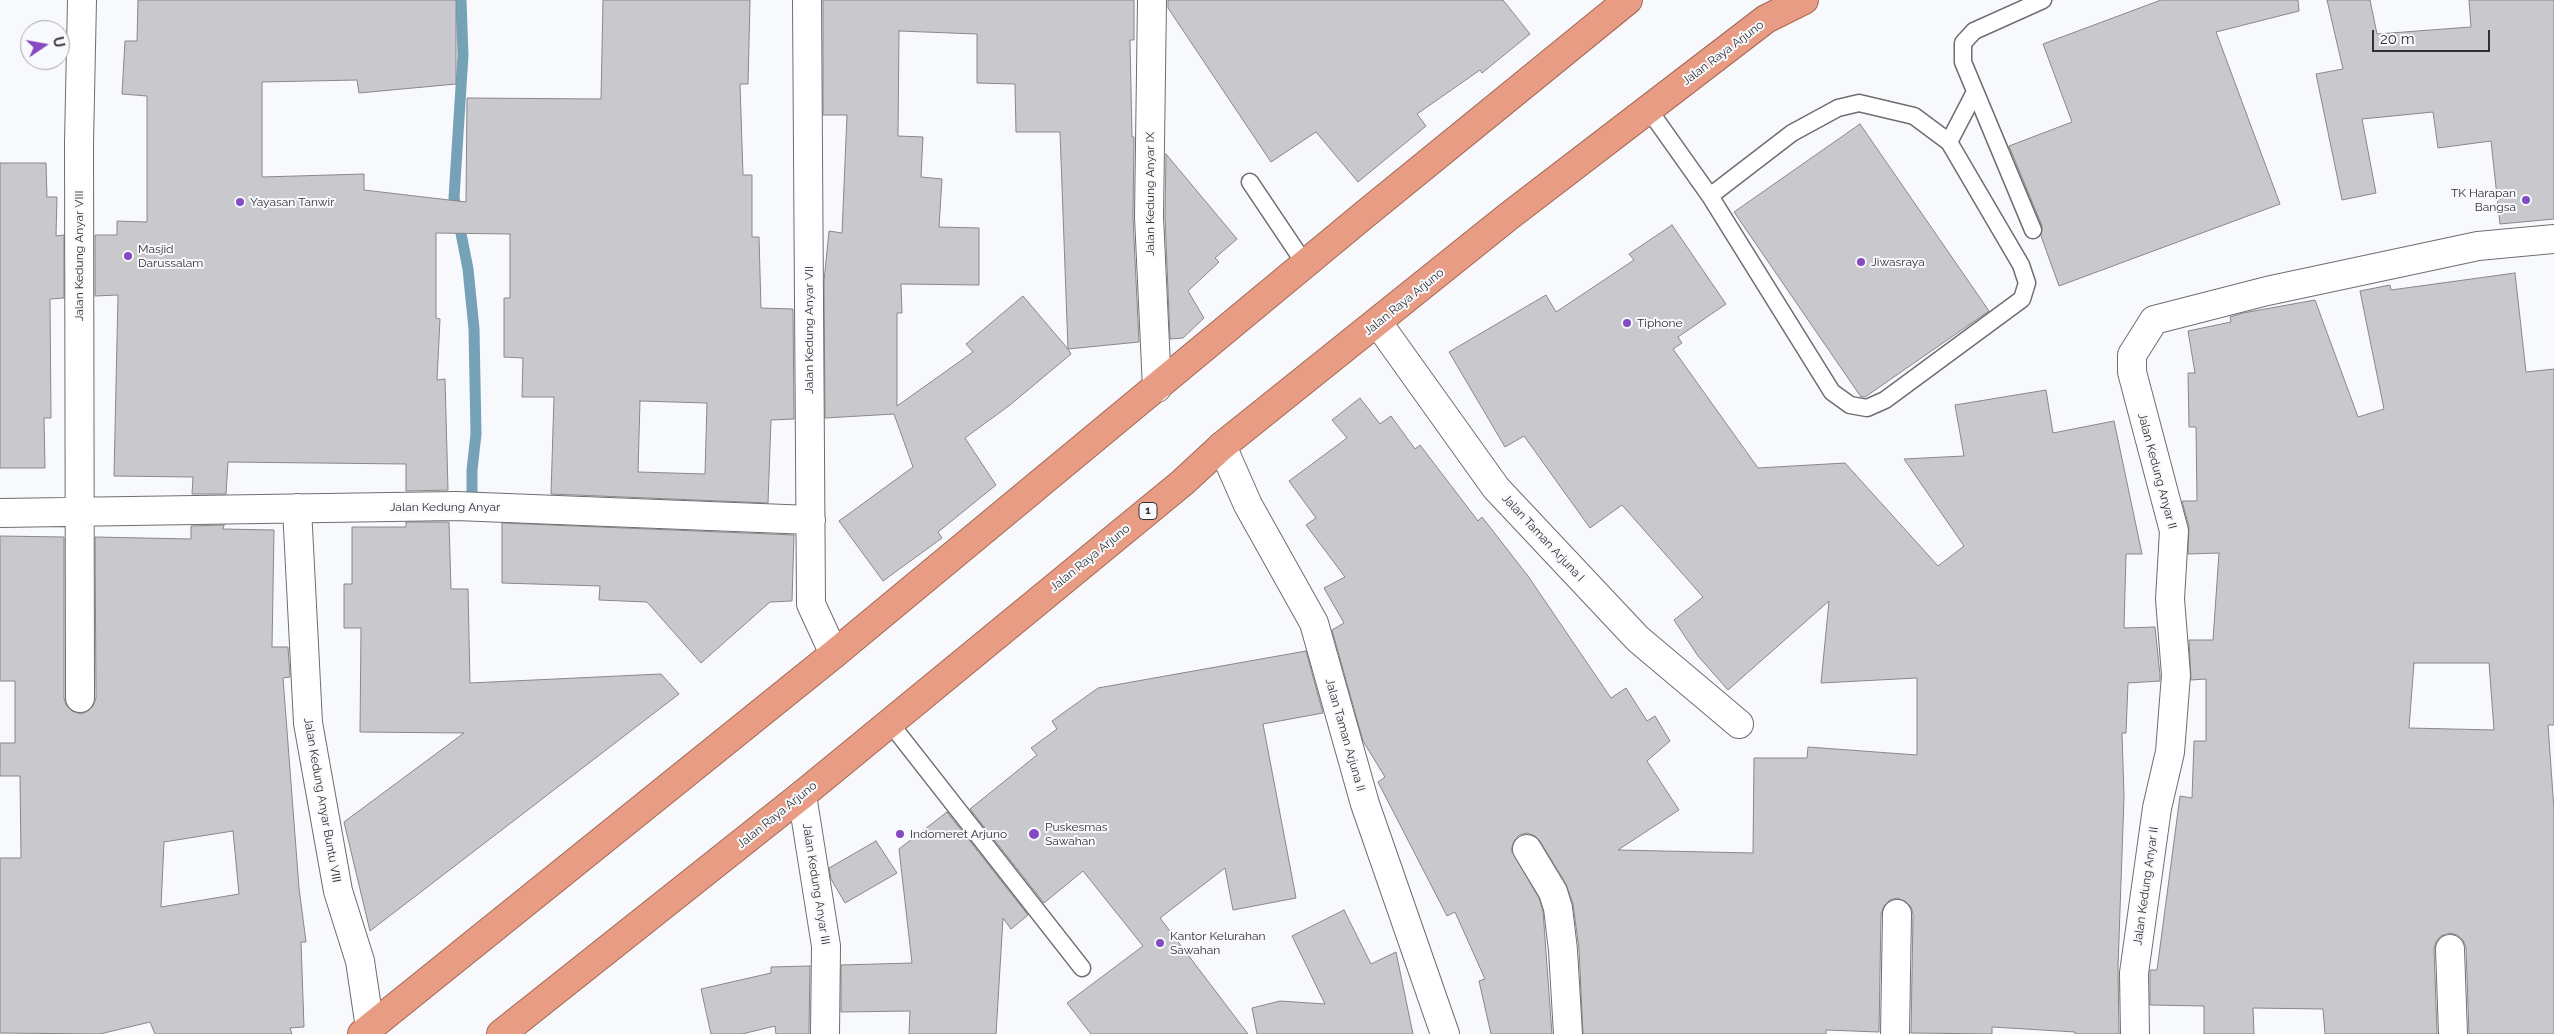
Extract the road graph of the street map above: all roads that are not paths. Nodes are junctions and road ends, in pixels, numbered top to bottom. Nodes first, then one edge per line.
1 (82, 0) edge
2 (807, 0) edge
3 (1152, 0) edge
4 (1628, 0) edge
5 (1804, 0) edge
6 (2043, 0) edge
7 (1975, 92) junction
8 (1649, 110) junction
9 (1949, 142) junction
10 (1250, 182) dead end
11 (1710, 196) junction
12 (2033, 230) dead end
13 (2554, 239) edge
14 (1305, 264) junction
15 (1378, 323) junction
16 (1157, 388) junction
17 (1222, 446) junction
18 (78, 512) junction
19 (0, 513) edge
20 (298, 513) junction
21 (811, 520) junction
22 (834, 654) junction
23 (80, 698) dead end
24 (890, 723) junction
25 (1739, 724) dead end
26 (802, 795) junction
27 (1527, 849) dead end
28 (1897, 914) dead end
29 (2450, 949) dead end
30 (1082, 968) dead end
31 (402, 1002) junction
32 (366, 1031) edge
33 (396, 1034) edge
34 (501, 1034) edge
35 (825, 1034) edge
36 (1445, 1034) edge
37 (1568, 1034) edge
38 (1895, 1034) edge
39 (2135, 1034) edge
40 (2453, 1034) edge

1 - 18 street, Jalan Kedung Anyar VIII
2 - 21 street, Jalan Kedung Anyar VII
3 - 16 street, Jalan Kedung Anyar IX
4 - 14 highway
5 - 8 highway, Jalan Raya Arjuno / 1
6 - 7 lane
7 - 9 lane
7 - 12 lane
8 - 11 lane
8 - 15 highway, Jalan Raya Arjuno / 1
9 - 11 lane
9 - 11 lane
10 - 14 lane
13 - 39 street, Jalan Kedung Anyar II
14 - 16 highway
15 - 17 highway, Jalan Raya Arjuno / 1
15 - 25 street, Jalan Taman Arjuna I
16 - 22 highway
17 - 24 highway, Jalan Raya Arjuno / 1
17 - 36 street, Jalan Taman Arjuna II
18 - 19 street, Jalan Kedung Anyar
18 - 20 street, Jalan Kedung Anyar
18 - 23 street, Jalan Kedung Anyar VIII
20 - 21 street, Jalan Kedung Anyar
20 - 32 street, Jalan Kedung Anyar Buntu VIII
21 - 22 street, Jalan Kedung Anyar VII
22 - 31 highway
24 - 26 highway, Jalan Raya Arjuno / 1
24 - 30 lane
26 - 34 highway, Jalan Raya Arjuno / 1
26 - 35 street, Jalan Kedung Anyar III
27 - 37 street
28 - 38 street
29 - 40 street
31 - 32 highway
31 - 33 highway

